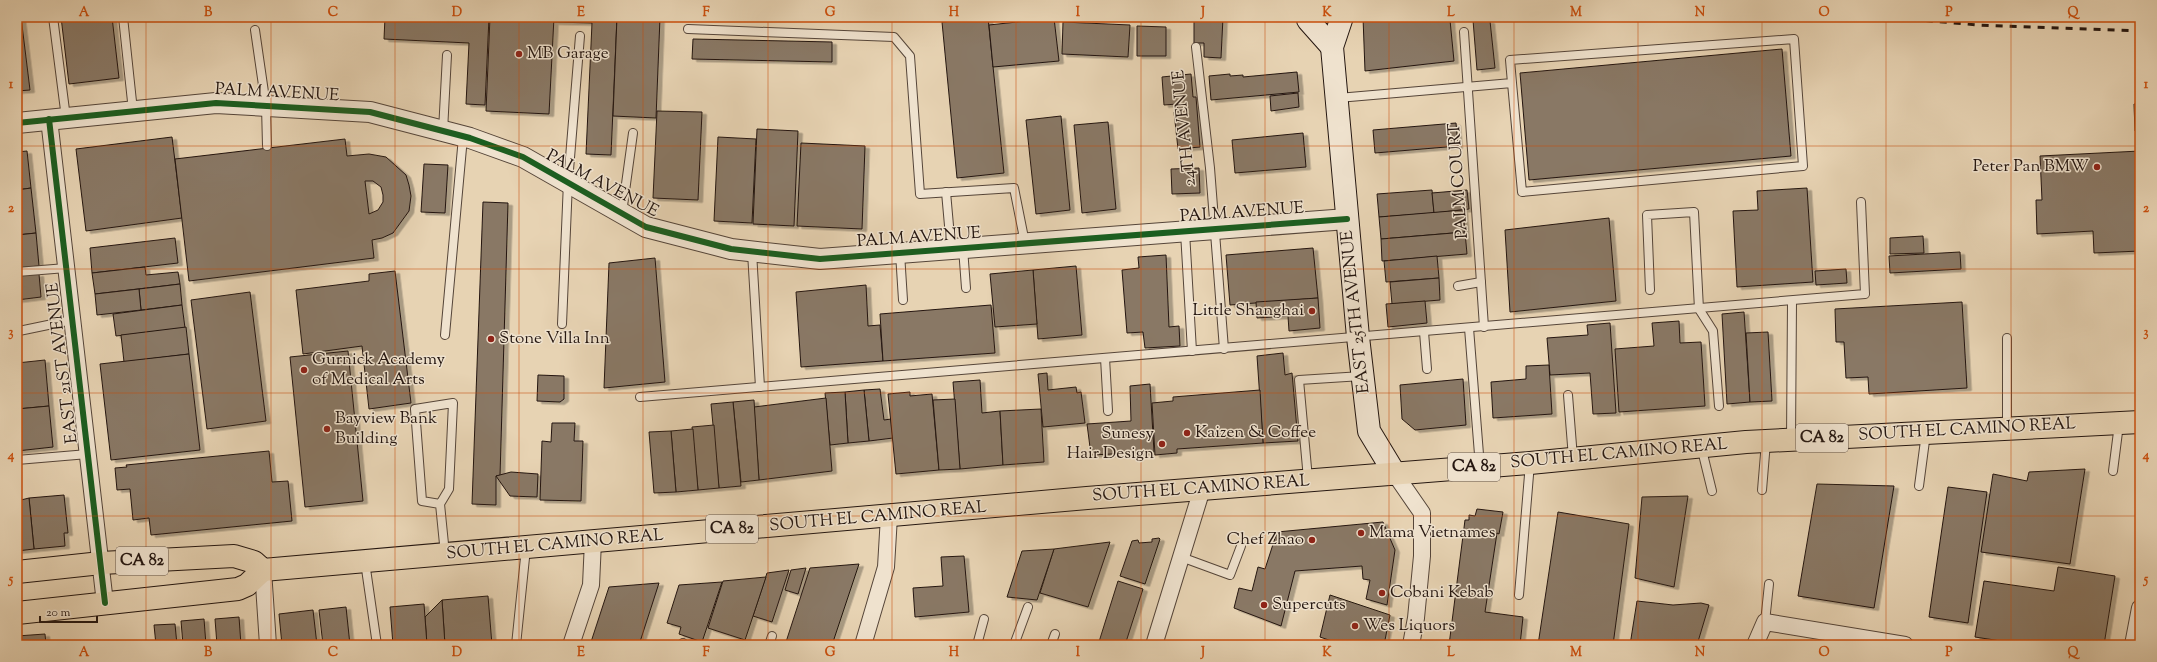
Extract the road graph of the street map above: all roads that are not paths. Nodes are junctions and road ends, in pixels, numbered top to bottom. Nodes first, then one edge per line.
1 (53, 17) edge
2 (123, 17) edge
3 (1308, 17) edge
4 (1342, 17) edge
5 (688, 28) dead end
6 (255, 30) dead end
7 (1464, 32) dead end
8 (580, 36) dead end
9 (1196, 47) dead end
10 (1332, 47) junction
11 (447, 55) dead end
12 (1512, 83) junction
13 (1468, 88) junction
14 (1336, 98) junction
15 (266, 106) junction
16 (133, 111) junction
17 (57, 119) junction
18 (17, 123) edge
19 (443, 132) junction
20 (633, 133) dead end
21 (464, 137) junction
22 (268, 146) dead end
23 (568, 182) junction
24 (946, 192) junction
25 (1861, 202) dead end
26 (622, 214) junction
27 (1347, 219) junction
28 (1214, 229) junction
29 (1185, 232) junction
30 (1026, 244) junction
31 (957, 249) junction
32 (752, 251) junction
33 (900, 253) junction
34 (66, 268) junction
35 (17, 272) edge
36 (1481, 282) junction
37 (1458, 286) dead end
38 (966, 288) dead end
39 (1650, 290) dead end
40 (904, 300) dead end
41 (1792, 302) junction
42 (1699, 309) junction
43 (72, 320) junction
44 (562, 324) dead end
45 (1484, 327) junction
46 (1469, 328) junction
47 (19, 331) dead end
48 (1424, 332) junction
49 (445, 335) dead end
50 (1358, 337) junction
51 (2007, 338) dead end
52 (1224, 348) junction
53 (1192, 351) junction
54 (1105, 358) junction
55 (1427, 369) dead end
56 (1362, 376) junction
57 (760, 387) junction
58 (1568, 395) dead end
59 (640, 396) dead end
60 (1719, 406) dead end
61 (1108, 411) dead end
62 (2129, 422) edge
63 (2006, 429) junction
64 (1926, 433) junction
65 (1791, 439) junction
66 (1766, 441) junction
67 (1701, 446) junction
68 (88, 454) junction
69 (1573, 458) junction
70 (17, 460) edge
71 (1530, 463) junction
72 (1480, 467) junction
73 (2113, 471) dead end
74 (1395, 474) junction
75 (1308, 481) junction
76 (1919, 486) dead end
77 (1202, 489) junction
78 (1762, 490) dead end
79 (1712, 491) dead end
80 (440, 504) junction
81 (889, 516) junction
82 (593, 541) junction
83 (1241, 546) dead end
84 (526, 547) junction
85 (445, 554) junction
86 (1181, 557) junction
87 (365, 561) junction
88 (101, 564) junction
89 (263, 570) junction
90 (17, 572) edge
91 (1769, 584) dead end
92 (1519, 595) dead end
93 (105, 603) junction
94 (1028, 607) dead end
95 (2140, 608) edge
96 (17, 613) edge
97 (984, 619) dead end
98 (1765, 622) junction
99 (1054, 634) dead end
100 (772, 636) dead end
101 (268, 645) edge
102 (377, 645) edge
103 (516, 645) edge
104 (571, 645) edge
105 (769, 645) edge
106 (863, 645) edge
107 (977, 645) edge
108 (1014, 645) edge
109 (1052, 645) edge
110 (1154, 645) edge
111 (1411, 645) edge
112 (1755, 645) edge
113 (1905, 645) edge
114 (2133, 645) edge

1 - 17 lane
2 - 16 lane
3 - 10 main road
4 - 10 main road, EAST 25TH AVENUE
5 - 24 lane
6 - 15 lane
7 - 13 lane, PALM COURT
8 - 23 lane
9 - 28 lane, 24TH AVENUE
10 - 14 main road, EAST 25TH AVENUE
11 - 19 lane
12 - 12 lane
12 - 13 lane
13 - 14 lane
13 - 36 lane, PALM COURT
14 - 27 main road, EAST 25TH AVENUE
15 - 16 street, PALM AVENUE
15 - 19 street, PALM AVENUE
15 - 22 lane
16 - 17 street, PALM AVENUE
17 - 18 street, PALM AVENUE
17 - 34 street, EAST 21ST AVENUE
19 - 21 street, PALM AVENUE
20 - 26 lane
21 - 23 street, PALM AVENUE
21 - 49 lane
23 - 26 street, PALM AVENUE
23 - 44 lane
24 - 30 lane
24 - 31 lane
25 - 41 lane
26 - 32 street, PALM AVENUE
27 - 28 street, PALM AVENUE
27 - 50 main road, EAST 25TH AVENUE
28 - 29 street, PALM AVENUE
28 - 52 lane, 24TH AVENUE
29 - 30 street, PALM AVENUE
29 - 53 lane
30 - 31 street, PALM AVENUE
31 - 33 street, PALM AVENUE
31 - 38 lane
32 - 33 street, PALM AVENUE
32 - 57 lane
33 - 40 lane
34 - 35 lane
34 - 43 street, EAST 21ST AVENUE
36 - 37 lane
36 - 45 lane, PALM COURT
39 - 42 lane
41 - 42 lane
41 - 65 lane
42 - 45 lane
42 - 60 lane
43 - 47 lane
43 - 68 street, EAST 21ST AVENUE
45 - 46 lane
46 - 48 lane
46 - 72 lane
48 - 50 lane
48 - 55 lane
50 - 52 lane
50 - 56 main road, EAST 25TH AVENUE
51 - 63 lane
52 - 53 lane
53 - 54 lane
54 - 57 lane
54 - 61 lane
56 - 74 main road, EAST 25TH AVENUE
56 - 75 lane
57 - 59 lane
58 - 69 lane
62 - 63 main road, SOUTH EL CAMINO REAL / CA 82
62 - 73 lane
63 - 64 main road, SOUTH EL CAMINO REAL / CA 82
64 - 65 main road, SOUTH EL CAMINO REAL / CA 82
64 - 76 lane
65 - 66 main road, SOUTH EL CAMINO REAL / CA 82
66 - 67 main road, SOUTH EL CAMINO REAL / CA 82
66 - 78 lane
67 - 69 main road, SOUTH EL CAMINO REAL / CA 82
67 - 79 lane
68 - 70 lane
68 - 88 street, EAST 21ST AVENUE
69 - 71 main road, SOUTH EL CAMINO REAL / CA 82
71 - 72 main road, SOUTH EL CAMINO REAL / CA 82
71 - 92 lane
72 - 74 main road, SOUTH EL CAMINO REAL / CA 82
74 - 75 main road, SOUTH EL CAMINO REAL / CA 82
74 - 111 street
75 - 77 main road, SOUTH EL CAMINO REAL / CA 82
77 - 81 main road, SOUTH EL CAMINO REAL / CA 82
77 - 86 street
80 - 80 lane
80 - 85 lane
81 - 82 main road, SOUTH EL CAMINO REAL / CA 82
81 - 106 street
82 - 84 main road, SOUTH EL CAMINO REAL / CA 82
82 - 104 street
83 - 86 lane
84 - 85 main road, SOUTH EL CAMINO REAL / CA 82
84 - 103 lane
85 - 87 main road, SOUTH EL CAMINO REAL / CA 82
86 - 110 street
87 - 89 main road, SOUTH EL CAMINO REAL / CA 82
87 - 102 lane
88 - 89 main road, CA 82
88 - 90 main road, CA 82
88 - 93 street, EAST 21ST AVENUE
89 - 93 main road, CA 82
89 - 101 street
91 - 98 lane
93 - 96 main road, CA 82
94 - 108 lane
95 - 114 street
97 - 107 lane
98 - 112 street
98 - 113 street
99 - 109 lane
100 - 105 lane

